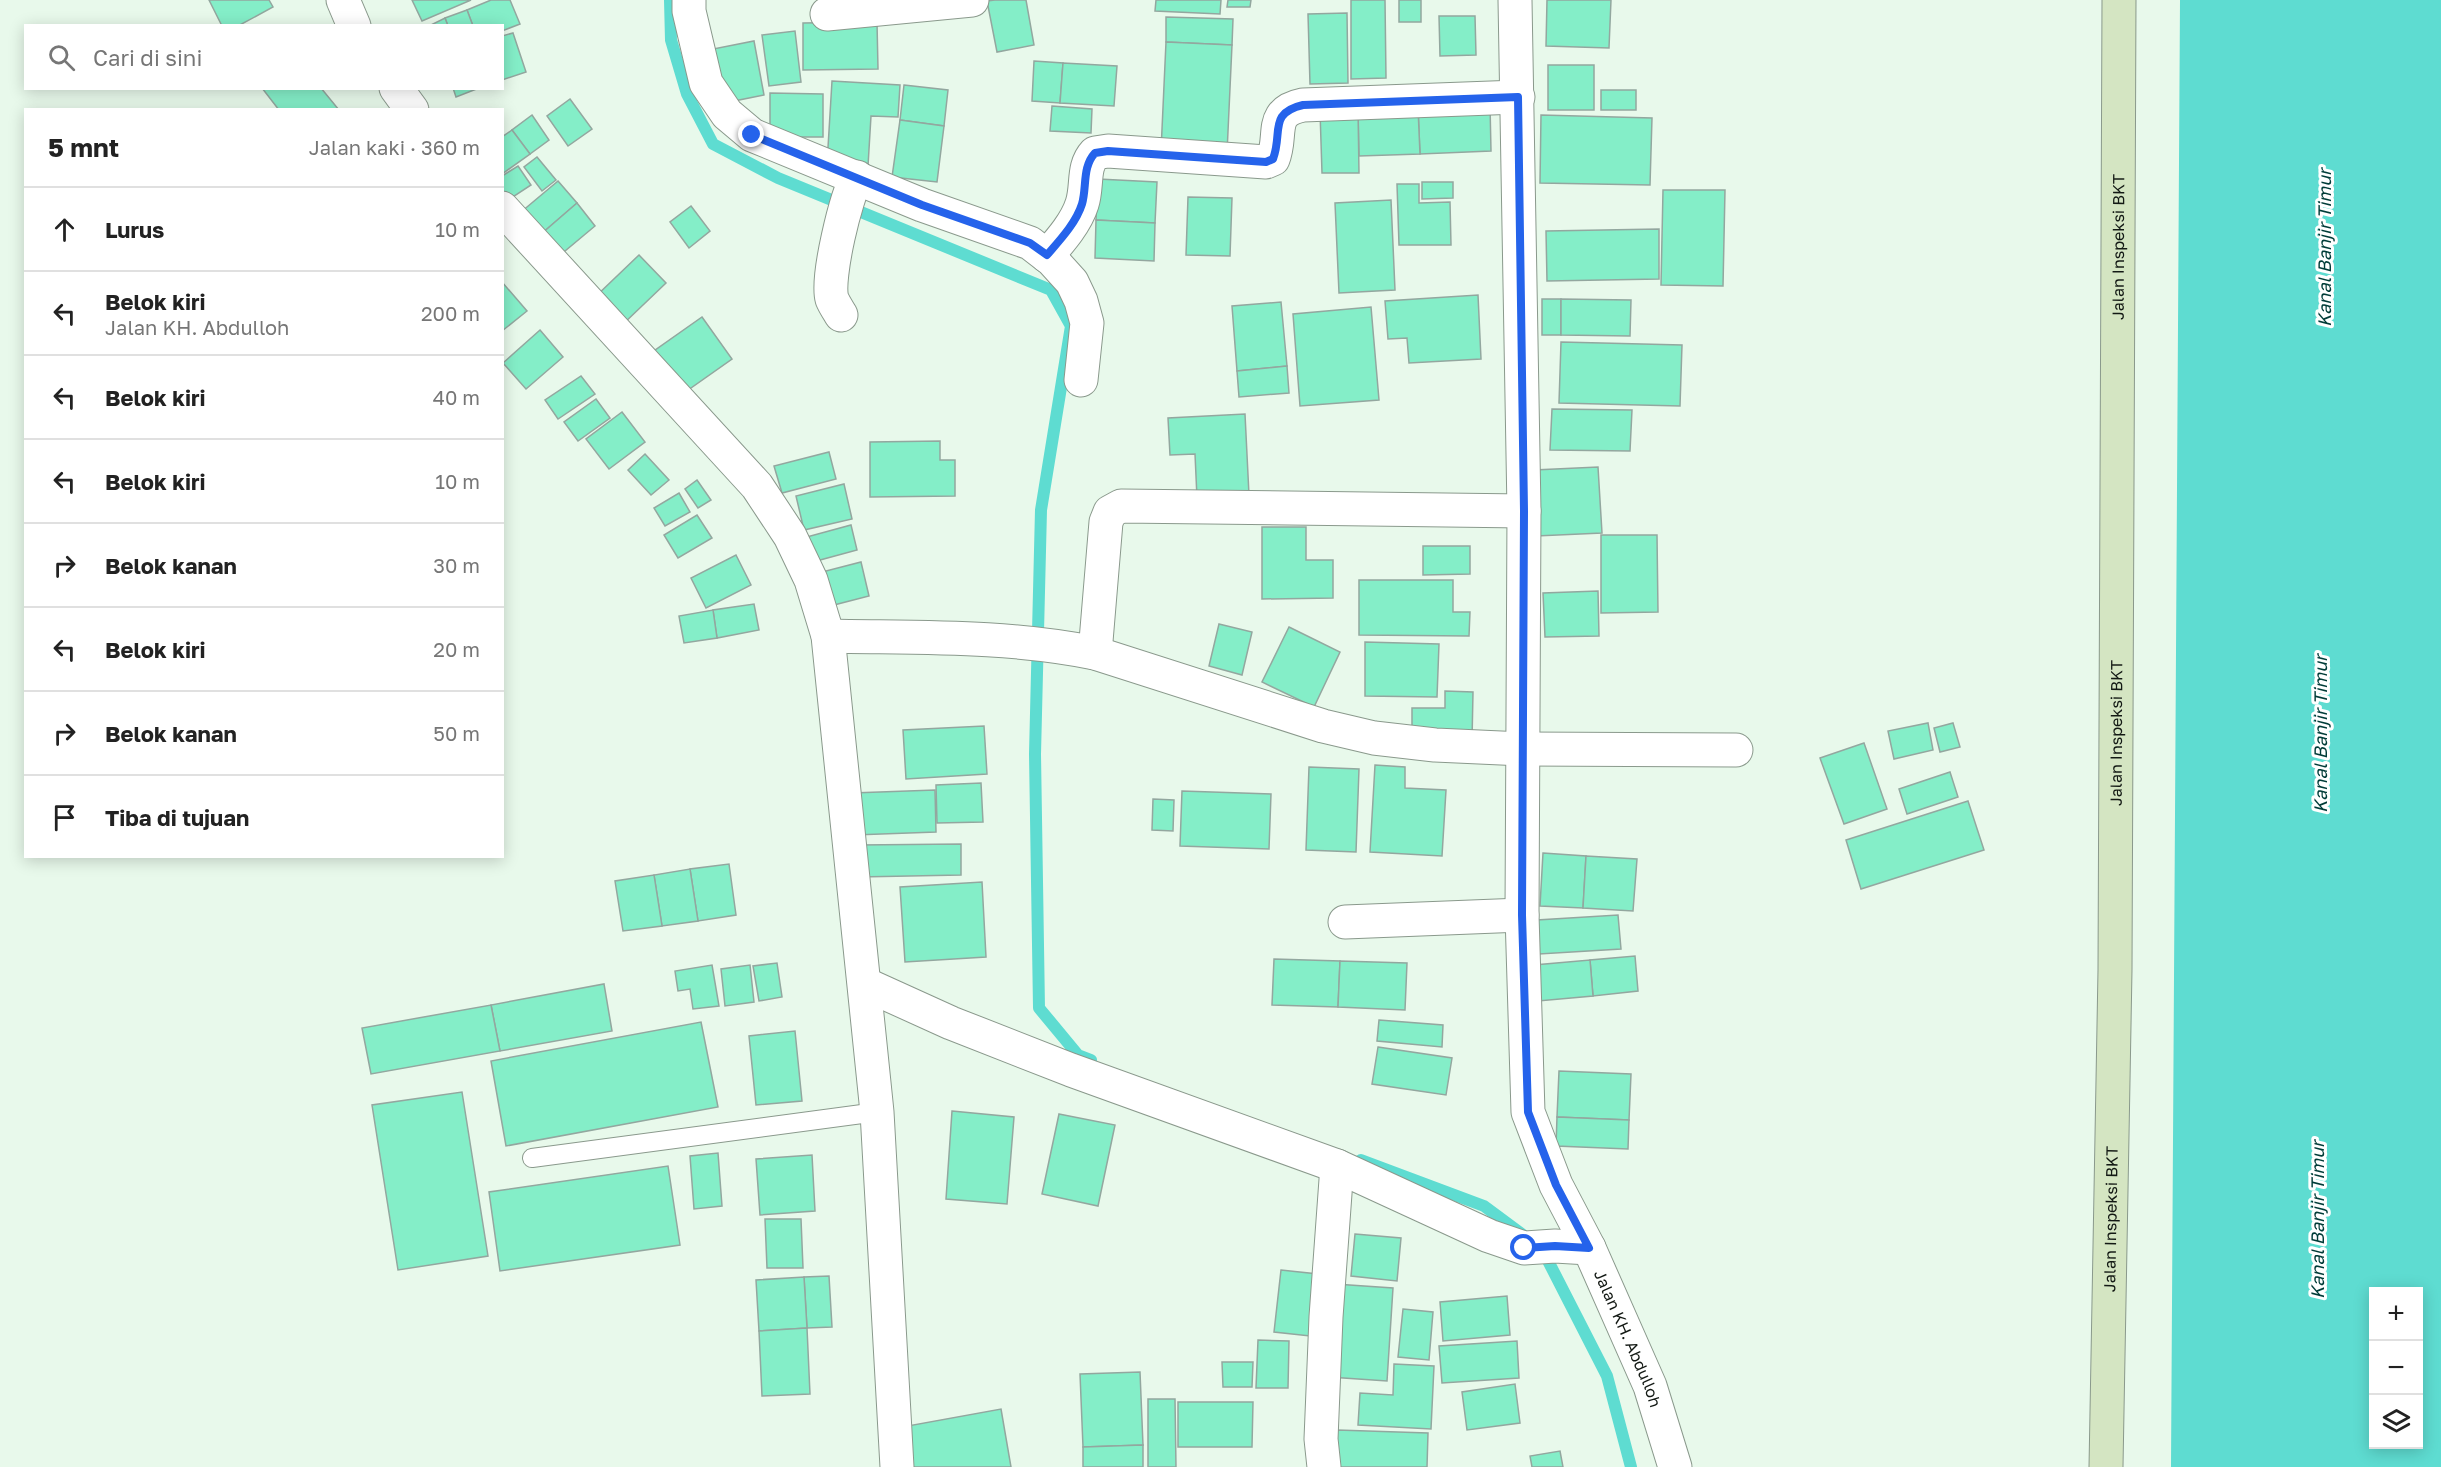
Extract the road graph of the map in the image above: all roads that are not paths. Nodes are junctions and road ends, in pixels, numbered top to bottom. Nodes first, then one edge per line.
1 (343, 0) edge
2 (689, 0) edge
3 (972, 0) edge
4 (1515, 0) edge
5 (2119, 0) edge
6 (827, 14) dead end
7 (353, 24) edge
8 (397, 90) edge
9 (1518, 97) junction
10 (411, 108) edge
11 (851, 192) junction
12 (504, 210) edge
13 (1047, 255) junction
14 (841, 315) dead end
15 (1081, 380) dead end
16 (1524, 511) junction
17 (828, 636) junction
18 (1080, 650) junction
19 (1522, 749) junction
20 (1736, 750) dead end
21 (1522, 915) junction
22 (1345, 922) dead end
23 (865, 984) junction
24 (877, 1112) junction
25 (532, 1158) dead end
26 (1337, 1166) junction
27 (1589, 1248) junction
28 (897, 1467) edge
29 (1324, 1467) edge
30 (1675, 1467) edge
31 (2106, 1467) edge

1 - 7 street
2 - 11 street
3 - 6 street
4 - 9 street, Jalan KH. Abdulloh
5 - 31 street, Jalan Inspeksi BKT
8 - 10 street
9 - 13 street
9 - 16 street, Jalan KH. Abdulloh
11 - 13 street
11 - 14 street
12 - 17 street
13 - 15 street
16 - 18 street
16 - 19 street, Jalan KH. Abdulloh
17 - 18 street
17 - 23 street
18 - 19 street
19 - 20 street
19 - 21 street, Jalan KH. Abdulloh
21 - 22 street
21 - 27 street, Jalan KH. Abdulloh
23 - 24 street
23 - 26 street
24 - 25 lane
24 - 28 street
26 - 27 street
26 - 29 street
27 - 30 street, Jalan KH. Abdulloh

